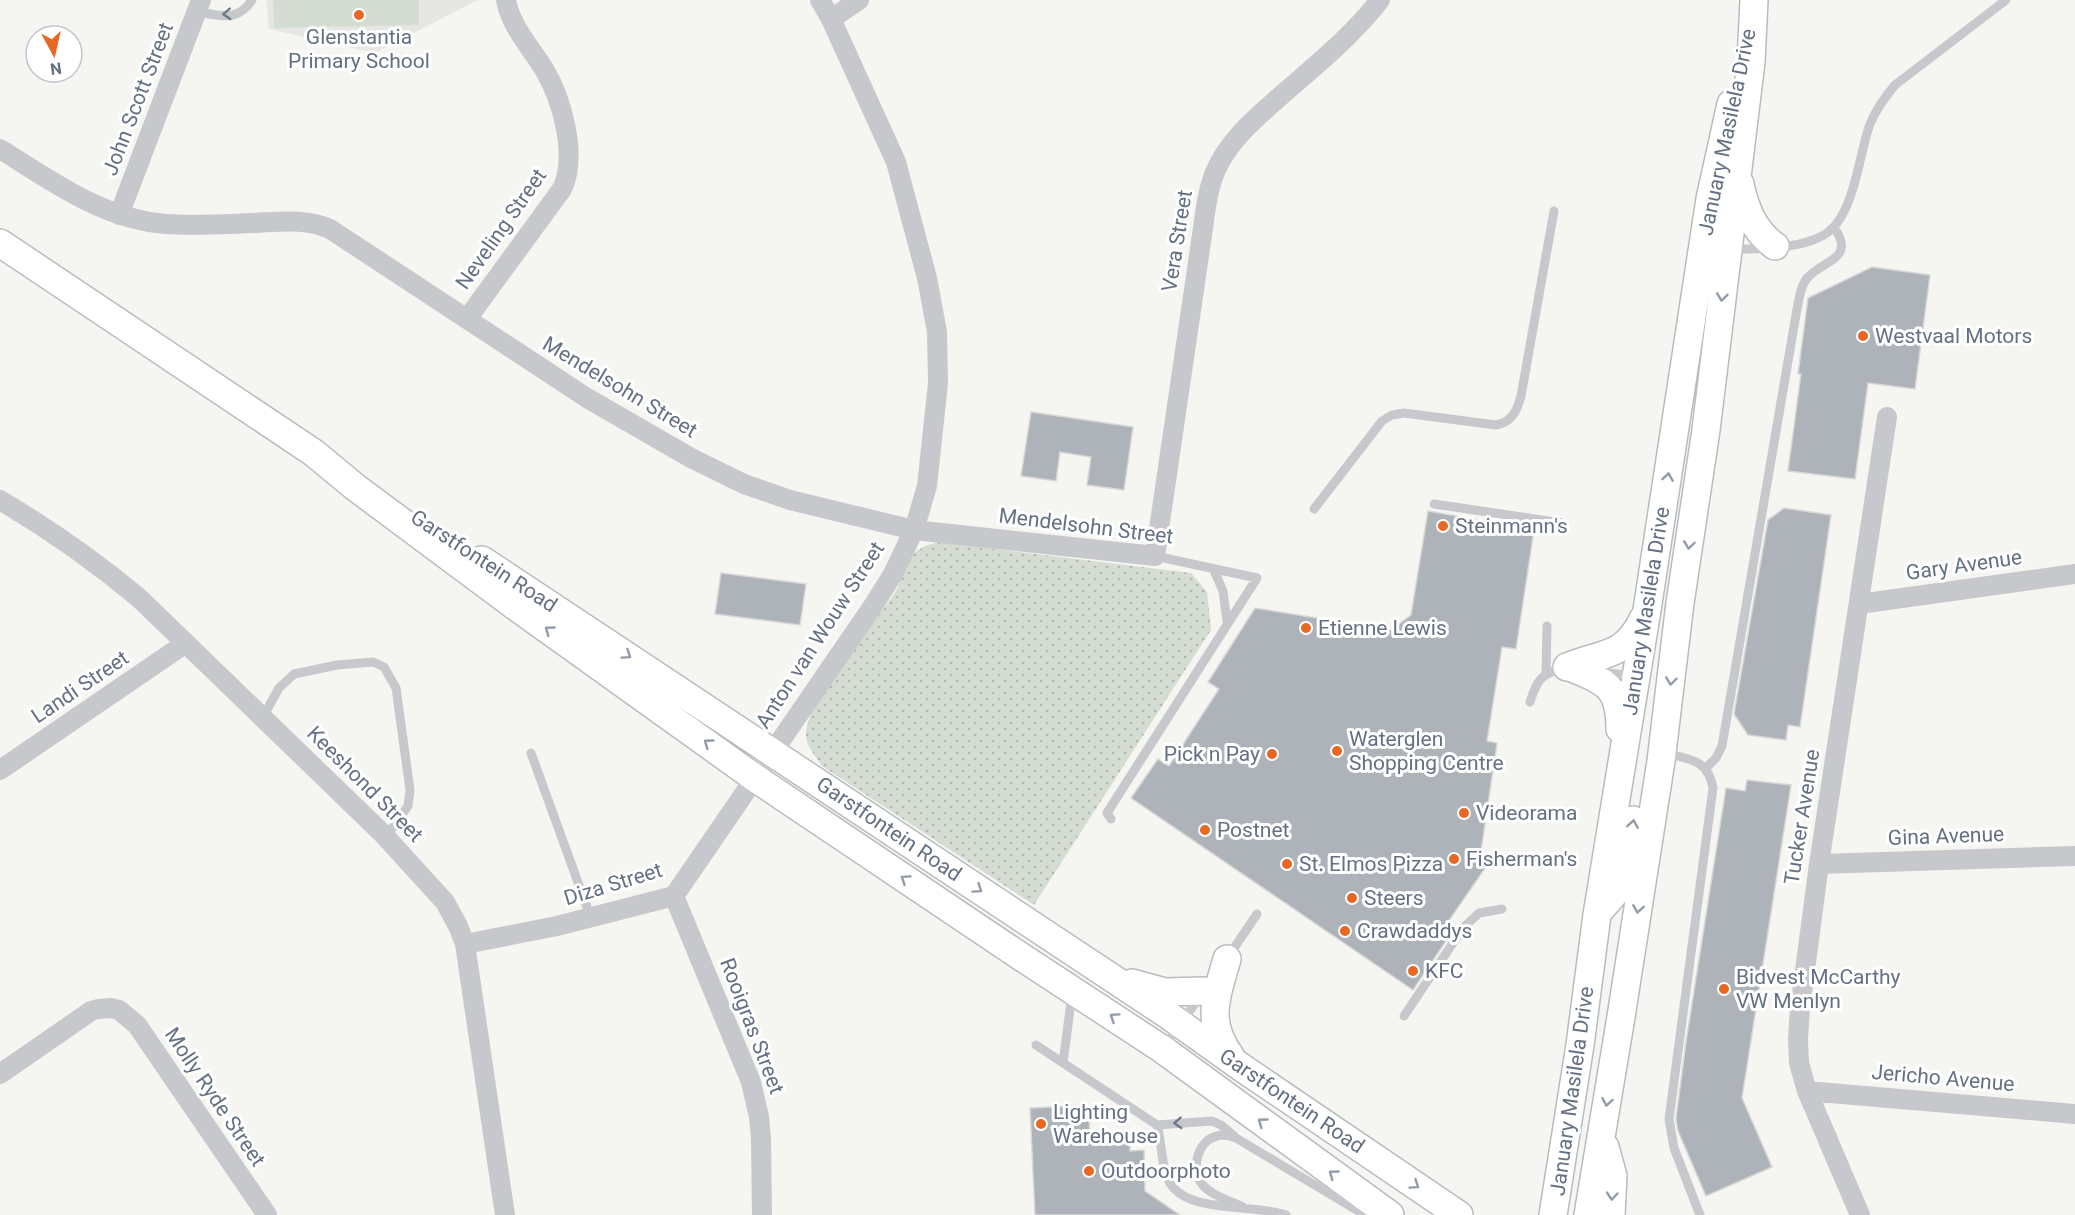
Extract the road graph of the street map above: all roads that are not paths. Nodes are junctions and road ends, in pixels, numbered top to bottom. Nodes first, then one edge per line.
1 (252, 0) edge
2 (506, 0) edge
3 (820, 0) edge
4 (859, 0) edge
5 (1380, 0) edge
6 (2006, 0) edge
7 (1754, 5) edge
8 (199, 6) edge
9 (831, 19) junction
10 (0, 148) edge
11 (1738, 174) junction
12 (1710, 199) junction
13 (1554, 211) dead end
14 (119, 215) junction
15 (1834, 227) junction
16 (0, 243) edge
17 (1775, 246) junction
18 (1728, 250) junction
19 (1696, 293) junction
20 (467, 319) junction
21 (1887, 417) dead end
22 (314, 453) junction
23 (0, 500) edge
24 (1434, 504) dead end
25 (1314, 509) dead end
26 (1562, 523) dead end
27 (914, 530) junction
28 (1155, 556) junction
29 (1213, 568) junction
30 (2075, 574) edge
31 (1680, 603) junction
32 (1859, 603) junction
33 (1647, 610) junction
34 (1227, 623) junction
35 (1547, 626) dead end
36 (186, 643) junction
37 (1561, 670) junction
38 (1636, 676) junction
39 (1530, 702) dead end
40 (263, 717) junction
41 (773, 752) junction
42 (531, 753) dead end
43 (1662, 753) junction
44 (1707, 768) junction
45 (0, 770) edge
46 (755, 778) junction
47 (1618, 784) junction
48 (1111, 819) dead end
49 (386, 837) junction
50 (2075, 856) edge
51 (1819, 864) junction
52 (674, 896) junction
53 (1502, 909) dead end
54 (1257, 914) dead end
55 (1597, 915) junction
56 (591, 918) junction
57 (465, 944) junction
58 (1227, 959) junction
59 (1110, 977) junction
60 (1073, 989) junction
61 (1203, 991) junction
62 (1404, 1016) dead end
63 (1181, 1023) junction
64 (1036, 1045) dead end
65 (1162, 1049) junction
66 (1063, 1063) junction
67 (1238, 1065) junction
68 (0, 1074) edge
69 (1807, 1091) junction
70 (2075, 1114) edge
71 (1157, 1125) junction
72 (1601, 1137) junction
73 (1236, 1138) junction
74 (1243, 1207) junction
75 (267, 1215) edge
76 (505, 1215) edge
77 (762, 1215) edge
78 (1287, 1215) edge
79 (1365, 1215) edge
80 (1390, 1215) edge
81 (1459, 1215) edge
82 (1553, 1215) edge
83 (1588, 1215) edge
84 (1611, 1215) edge
85 (1700, 1215) edge
86 (1860, 1215) edge

1 -> 8 lane
2 - 20 street, Neveling Street
3 - 9 street, Anton van Wouw Street
4 - 9 street
5 - 28 street, Vera Street
6 - 15 lane
7 - 11 main road, January Masilela Drive
7 - 12 main road, January Masilela Drive
8 - 14 street, John Scott Street
9 - 27 street, Anton van Wouw Street
10 - 14 street, Mendelsohn Street
11 - 17 main road
11 - 18 main road, January Masilela Drive
12 - 18 main road
12 - 19 main road, January Masilela Drive
13 - 25 lane
14 - 20 street, Mendelsohn Street
15 - 17 lane
15 - 44 lane
16 - 22 main road, Garstfontein Road
17 - 18 lane
18 - 19 main road
18 -> 31 main road, January Masilela Drive
33 -> 19 main road, January Masilela Drive
20 - 27 street, Mendelsohn Street
21 - 32 street, Tucker Avenue
22 -> 41 main road, Garstfontein Road
46 -> 22 main road, Garstfontein Road
23 - 36 street, Keeshond Street
24 - 26 lane
27 - 28 street, Mendelsohn Street
27 - 41 street, Anton van Wouw Street
28 - 29 lane, Mendelsohn Street
29 - 34 lane
29 - 34 lane, Mendelsohn Street
30 - 32 street, Gary Avenue
31 - 38 main road
31 -> 43 main road, January Masilela Drive
32 - 51 street, Tucker Avenue
33 - 37 main road
33 - 38 main road, January Masilela Drive
34 - 48 lane
35 - 37 lane
36 - 40 street, Keeshond Street
36 - 45 street, Landi Street
37 - 38 lane
37 - 39 lane
37 - 47 main road
38 - 47 main road, January Masilela Drive
40 - 49 street, Keeshond Street
40 - 49 lane
41 - 46 street, Anton van Wouw Street
41 -> 59 main road, Garstfontein Road
42 - 56 lane
43 - 44 lane
55 -> 43 main road
43 -> 72 main road, January Masilela Drive
44 - 85 lane
46 - 52 street, Diza Street
60 -> 46 main road, Garstfontein Road
47 - 55 main road, January Masilela Drive
49 - 57 street, Keeshond Street
50 - 51 street, Gina Avenue
51 - 69 street, Tucker Avenue
52 - 56 street, Diza Street
52 - 77 street, Rooigras Street
53 - 62 lane
54 - 58 lane
55 - 82 main road, January Masilela Drive
56 - 57 street, Diza Street
57 - 76 street, Keeshond Street
58 - 61 lane
58 - 67 main road
59 - 61 main road
59 - 63 main road, Garstfontein Road
65 -> 60 main road, Garstfontein Road
60 - 66 lane
61 - 63 lane
63 - 65 lane
63 - 67 main road, Garstfontein Road
64 - 66 lane
80 -> 65 main road, Garstfontein Road
66 - 71 lane
67 -> 81 main road, Garstfontein Road
68 - 75 street, Molly Ryde Street
69 - 70 street, Jericho Avenue
69 - 86 street, Tucker Avenue
73 -> 71 lane
71 - 74 lane
72 - 83 main road, January Masilela Drive
72 -> 84 main road
73 - 74 lane
73 - 79 lane
74 - 78 lane

